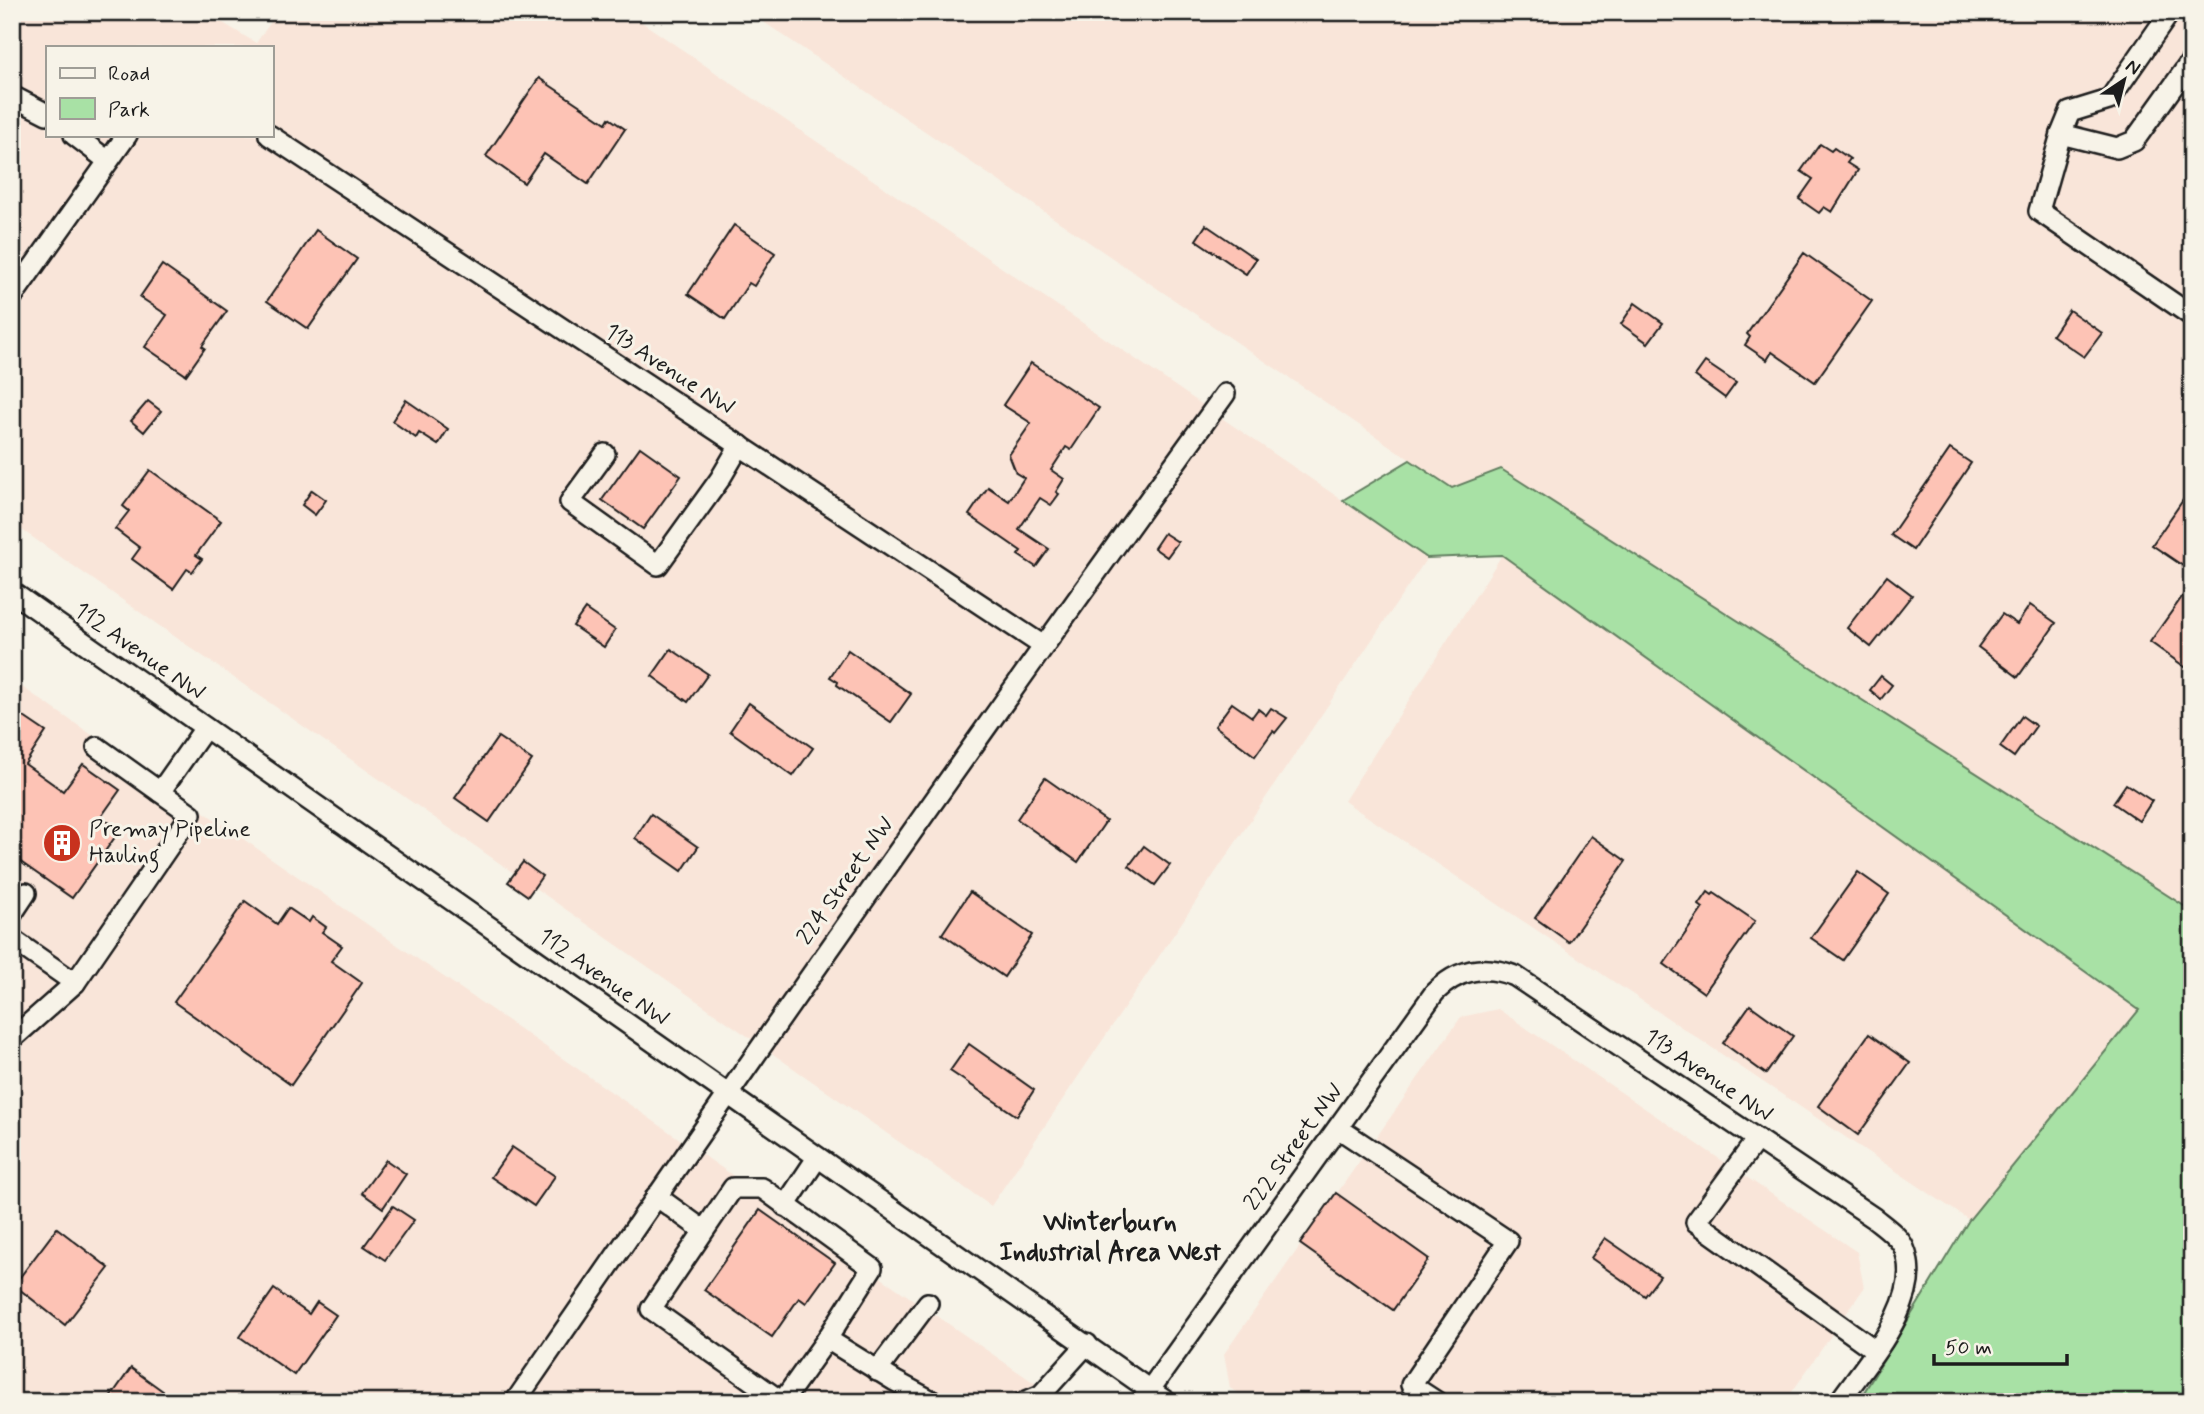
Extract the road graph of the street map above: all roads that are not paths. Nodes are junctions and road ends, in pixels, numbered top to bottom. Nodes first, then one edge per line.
1 (2170, 12) edge
2 (2192, 60) edge
3 (12, 96) edge
4 (46, 113) edge
5 (2061, 134) junction
6 (75, 136) edge
7 (126, 136) edge
8 (272, 136) edge
9 (108, 161) junction
10 (12, 297) edge
11 (2192, 316) edge
12 (1225, 394) dead end
13 (740, 446) junction
14 (605, 454) dead end
15 (12, 592) edge
16 (1042, 645) junction
17 (205, 728) junction
18 (97, 747) dead end
19 (160, 792) junction
20 (26, 893) dead end
21 (12, 914) edge
22 (12, 939) edge
23 (1474, 970) joint
24 (75, 983) junction
25 (12, 1039) edge
26 (726, 1094) junction
27 (1338, 1128) junction
28 (1757, 1139) junction
29 (817, 1158) junction
30 (656, 1196) junction
31 (785, 1206) junction
32 (703, 1230) junction
33 (928, 1303) dead end
34 (827, 1339) junction
35 (1087, 1344) junction
36 (1875, 1350) junction
37 (877, 1371) junction
38 (1145, 1396) edge
39 (515, 1402) edge
40 (782, 1402) edge
41 (934, 1402) edge
42 (1024, 1402) edge
43 (1167, 1402) edge
44 (1437, 1402) edge
45 (1839, 1402) edge

1 - 5 street
2 - 5 street
3 - 4 street
5 - 11 street
6 - 9 street
7 - 9 street
8 - 13 street, 113 Avenue NW
9 - 10 street
12 - 16 street, 224 Street NW
13 - 14 street
13 - 16 street, 113 Avenue NW
15 - 17 street, 112 Avenue NW
16 - 26 street, 224 Street NW
17 - 19 street
17 - 26 street, 112 Avenue NW
18 - 19 street
19 - 24 street
20 - 21 street
22 - 24 street
23 - 27 street, 222 Street NW
23 - 28 street, 113 Avenue NW
24 - 25 street
26 - 29 street, 112 Avenue NW
26 - 30 street, 224 Street NW
27 - 38 street, 222 Street NW
27 - 44 street
28 - 36 street, 113 Avenue NW
28 - 36 street
29 - 31 street
29 - 35 street, 112 Avenue NW
30 - 32 street
30 - 39 street, 224 Street NW
31 - 32 street
31 - 34 street
32 - 40 street
33 - 37 street
34 - 37 street
34 - 40 street
35 - 38 street, 112 Avenue NW
35 - 42 street
36 - 45 street
37 - 41 street
38 - 43 street, 112 Avenue NW

